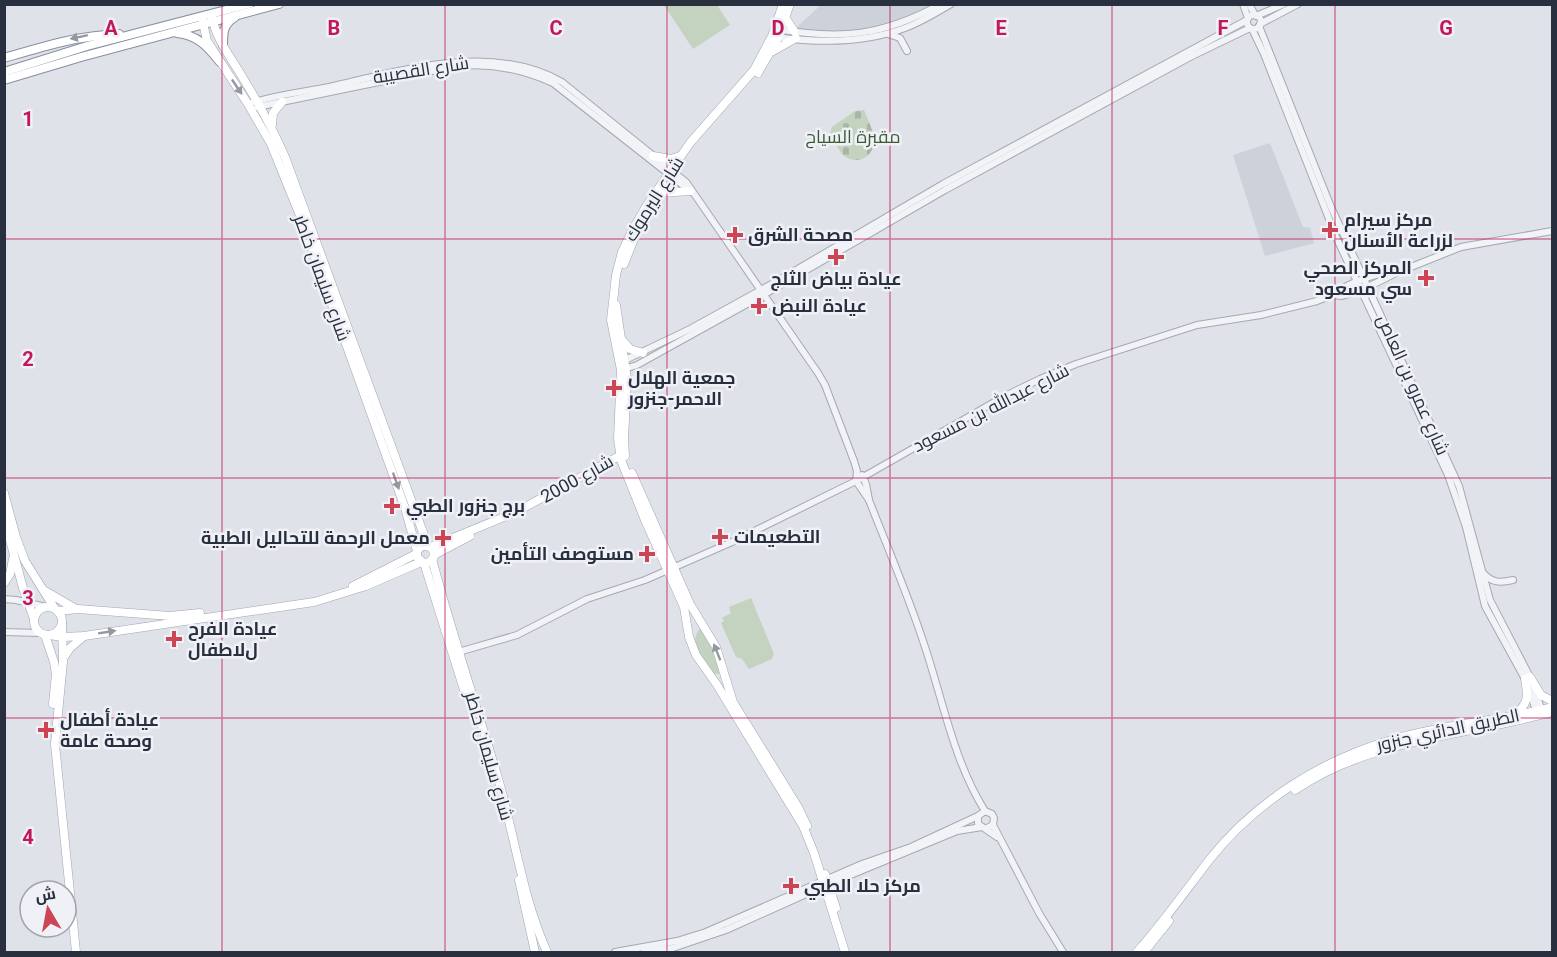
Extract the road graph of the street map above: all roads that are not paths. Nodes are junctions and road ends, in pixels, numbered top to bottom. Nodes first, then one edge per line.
1 (249, 4) edge
2 (279, 4) edge
3 (783, 4) edge
4 (789, 4) edge
5 (940, 4) edge
6 (951, 4) edge
7 (1242, 4) edge
8 (1249, 4) edge
9 (1284, 4) edge
10 (1298, 4) edge
11 (243, 13) junction
12 (785, 17) junction
13 (1251, 17) junction
14 (207, 19) junction
15 (1255, 26) junction
16 (777, 33) junction
17 (138, 34) junction
18 (165, 34) junction
19 (881, 34) junction
20 (795, 35) junction
21 (223, 45) junction
22 (772, 51) junction
23 (907, 51) dead end
24 (4, 58) edge
25 (220, 62) junction
26 (4, 72) edge
27 (4, 80) edge
28 (282, 102) junction
29 (258, 103) junction
30 (249, 106) junction
31 (272, 127) junction
32 (682, 155) junction
33 (653, 156) junction
34 (671, 174) junction
35 (661, 193) junction
36 (692, 193) junction
37 (1552, 231) edge
38 (1396, 273) junction
39 (1361, 280) junction
40 (1365, 289) junction
41 (763, 292) junction
42 (1333, 296) junction
43 (622, 340) junction
44 (643, 353) junction
45 (623, 366) junction
46 (623, 456) junction
47 (857, 471) junction
48 (863, 476) junction
49 (856, 481) junction
50 (4, 493) edge
51 (869, 500) junction
52 (4, 518) edge
53 (417, 552) junction
54 (14, 554) junction
55 (428, 555) junction
56 (670, 569) junction
57 (1483, 573) junction
58 (1513, 580) dead end
59 (4, 583) edge
60 (45, 591) junction
61 (4, 599) edge
62 (27, 602) junction
63 (46, 607) junction
64 (78, 609) junction
65 (56, 610) junction
66 (34, 619) junction
67 (62, 623) junction
68 (702, 625) junction
69 (689, 631) junction
70 (4, 632) edge
71 (44, 634) junction
72 (84, 636) junction
73 (63, 637) junction
74 (456, 653) junction
75 (63, 659) junction
76 (1527, 678) junction
77 (1552, 701) edge
78 (1552, 706) edge
79 (1552, 712) edge
80 (1539, 713) junction
81 (1510, 717) junction
82 (981, 814) junction
83 (987, 827) junction
84 (64, 879) edge
85 (825, 883) junction
86 (74, 952) edge
87 (535, 952) edge
88 (547, 952) edge
89 (615, 952) edge
90 (644, 952) edge
91 (845, 952) edge
92 (850, 952) edge
93 (1063, 952) edge
94 (1137, 952) edge
95 (1144, 952) edge

1 - 14 highway
2 - 11 highway
3 - 16 main road, شارع اليرموك
4 - 12 main road, شارع اليرموك
5 - 20 street
6 - 19 street
7 - 13 street
8 - 13 street
9 - 13 street
10 - 15 street
11 - 14 highway
11 - 21 highway
12 - 16 main road, شارع اليرموك
12 - 20 main road
13 - 15 street
13 - 15 street
13 - 41 street
14 - 17 highway
14 - 18 highway
14 - 21 main road, شارع سليمان خاطر
14 - 25 main road, شارع سليمان خاطر
15 - 39 street, شارع عمرو بن العاص
15 - 41 street
16 - 20 street
16 - 22 main road, شارع اليرموك
16 - 32 main road, شارع اليرموك
17 -> 24 highway
17 - 26 highway
18 - 25 highway
18 - 27 highway
19 - 20 street
19 - 23 street
20 - 22 main road
21 - 29 main road, شارع سليمان خاطر
22 - 34 main road, شارع اليرموك
25 -> 30 main road, شارع سليمان خاطر
28 - 29 street
28 - 31 main road
28 - 34 street
29 - 30 street
29 - 31 main road, شارع سليمان خاطر
29 - 33 street, شارع القصيبة
30 -> 53 main road, شارع سليمان خاطر
31 - 55 main road, شارع سليمان خاطر
32 - 33 main road
32 - 34 main road, شارع اليرموك
33 - 34 street, شارع القصيبة
34 - 35 main road, شارع اليرموك
34 - 36 street
34 - 45 main road, شارع اليرموك
35 - 36 main road
35 - 43 main road, شارع اليرموك
36 - 41 street
37 - 38 street, شارع عبدالله بن مسعود
38 - 39 street
38 - 40 street, شارع عبدالله بن مسعود
39 - 40 street, شارع عمرو بن العاص
39 - 42 street
40 - 42 street, شارع عبدالله بن مسعود
40 - 57 street, شارع عمرو بن العاص
40 - 76 street
41 - 44 street
41 - 45 street
41 - 47 street
42 - 48 street, شارع عبدالله بن مسعود
43 - 44 main road
43 - 45 main road, شارع اليرموك
44 - 45 street
45 - 46 main road, شارع اليرموك
46 - 55 main road, شارع 2000
46 - 56 main road
47 - 48 street
47 - 49 street
48 - 49 street, شارع عبدالله بن مسعود
48 - 51 street
49 - 51 street
49 - 56 street, شارع عبدالله بن مسعود
50 - 60 main road
51 - 82 street
52 - 54 main road
53 - 55 main road, شارع سليمان خاطر
53 - 55 main road
53 - 64 main road
54 - 59 main road
54 - 62 main road
72 -> 55 main road
55 - 74 main road, شارع سليمان خاطر
56 - 68 main road
56 - 69 main road
56 - 74 street, شارع عبدالله بن مسعود
57 - 58 street
57 - 76 street, شارع عمرو بن العاص
60 - 64 main road
60 - 65 main road
61 - 62 street
62 - 63 street
62 - 66 main road
63 - 65 main road
63 - 66 main road
64 - 65 main road
65 - 67 main road
66 - 71 main road
67 - 71 main road
67 - 73 main road
68 - 69 main road
85 -> 68 main road
69 - 85 main road
70 - 71 street
71 - 73 main road
71 - 84 main road
72 - 73 main road
72 - 75 main road
73 - 75 main road
74 - 87 main road, شارع سليمان خاطر
74 - 88 main road, شارع سليمان خاطر
75 - 86 main road
76 - 77 main road
76 - 80 street, شارع عمرو بن العاص
76 - 81 main road
78 - 80 main road, الطريق الدائري جنزور
79 - 80 main road, الطريق الدائري جنزور
80 - 81 main road, الطريق الدائري جنزور
80 - 95 main road, الطريق الدائري جنزور
81 - 94 main road, الطريق الدائري جنزور
82 - 83 street
82 - 83 street
82 - 85 street
83 - 85 street
83 - 93 street
85 - 89 street
85 - 90 street
85 - 91 main road
85 - 92 main road

